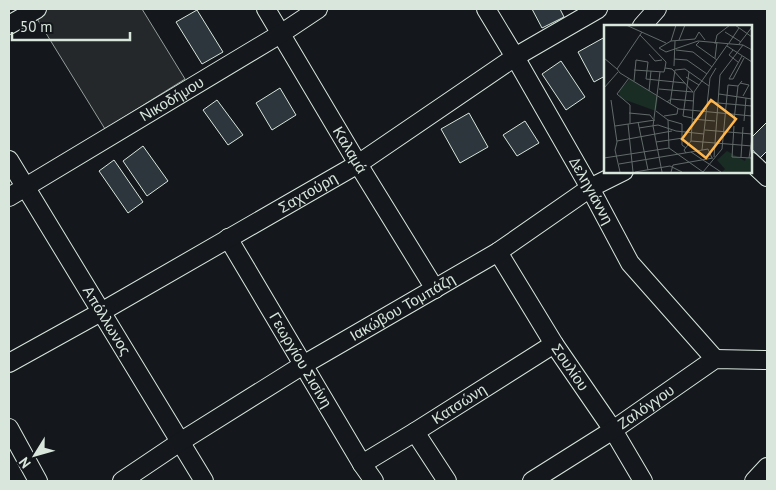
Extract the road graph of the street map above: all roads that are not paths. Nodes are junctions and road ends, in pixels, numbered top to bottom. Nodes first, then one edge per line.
1 (266, 9) edge
2 (318, 9) edge
3 (486, 9) edge
4 (598, 9) edge
5 (657, 9) edge
6 (35, 10) edge
7 (9, 25) edge
8 (643, 25) edge
9 (282, 33) junction
10 (516, 57) junction
11 (9, 160) edge
12 (751, 162) edge
13 (358, 164) junction
14 (622, 172) edge
15 (767, 177) edge
16 (26, 188) junction
17 (590, 188) junction
18 (9, 197) edge
19 (228, 238) junction
20 (498, 252) junction
21 (435, 288) junction
22 (101, 312) junction
23 (554, 344) junction
24 (715, 359) junction
25 (767, 360) edge
26 (9, 363) edge
27 (303, 365) junction
28 (9, 428) edge
29 (613, 430) junction
30 (415, 432) junction
31 (180, 442) junction
32 (362, 464) junction
33 (767, 467) edge
34 (38, 481) edge
35 (122, 481) edge
36 (204, 481) edge
37 (374, 481) edge
38 (447, 481) edge
39 (532, 481) edge
40 (643, 481) edge
41 (754, 481) edge

1 - 9 street, Καλαμά
2 - 9 street, Νικοδήμου
3 - 10 street, Δεληγιάννη
4 - 10 street, Σαχτούρη
5 - 8 street
6 - 7 street
9 - 13 street, Καλαμά
9 - 16 street, Νικοδήμου
10 - 13 street, Σαχτούρη
10 - 17 street, Δεληγιάννη
11 - 16 street, Απόλλωνος
12 - 15 street
13 - 19 street, Σαχτούρη
13 - 21 street, Καλαμά
14 - 17 street, Ιακώβου Τομπάζη
16 - 18 street, Νικοδήμου
16 - 22 street, Απόλλωνος
17 - 20 street, Ιακώβου Τομπάζη
17 - 24 street, Δεληγιάννη
19 - 22 street, Σαχτούρη
19 - 27 street, Γεωργίου Σισίνη
20 - 21 street, Ιακώβου Τομπάζη
20 - 23 street, Σουλίου
21 - 27 street, Ιακώβου Τομπάζη
22 - 26 street, Σαχτούρη
22 - 31 street, Απόλλωνος
23 - 29 street, Σουλίου
23 - 30 street, Κατσώνη
24 - 25 street
24 - 29 street, Ζαλόγγου
27 - 31 street, Ιακώβου Τομπάζη
27 - 32 street, Γεωργίου Σισίνη
28 - 34 street
29 - 39 street, Ζαλόγγου
29 - 40 street, Σουλίου
30 - 32 street, Κατσώνη
30 - 38 street
31 - 35 street, Ιακώβου Τομπάζη
31 - 36 street, Απόλλωνος
32 - 37 street, Γεωργίου Σισίνη
33 - 41 street

